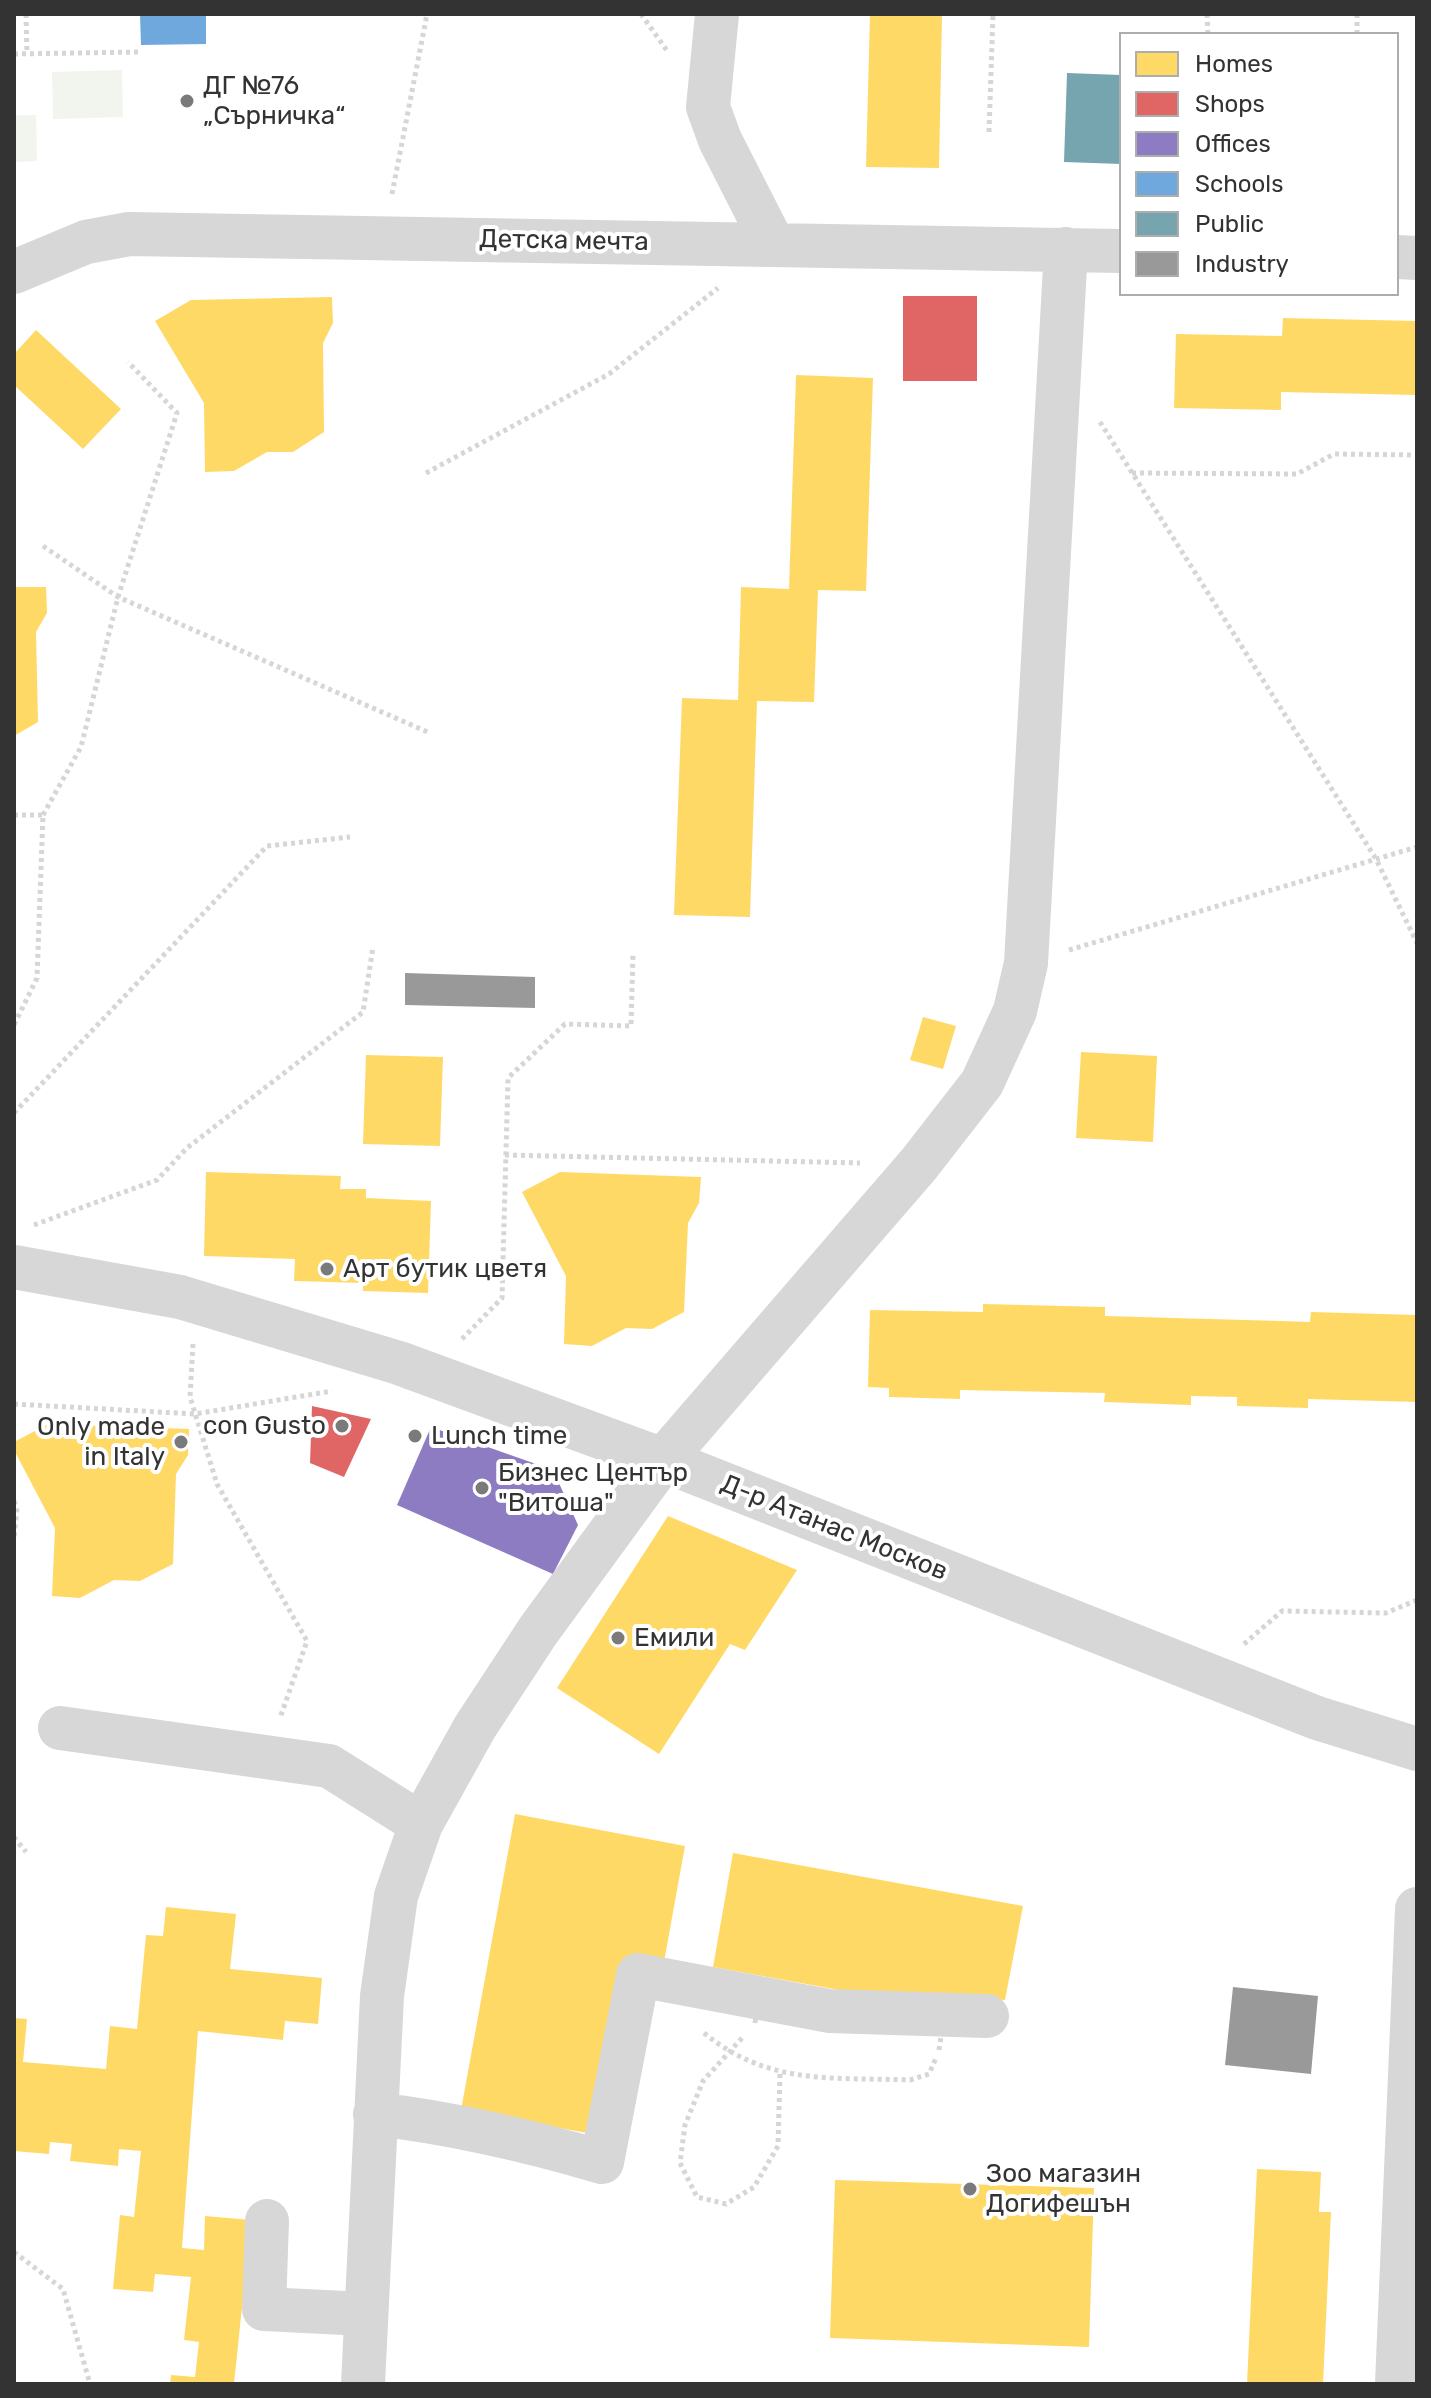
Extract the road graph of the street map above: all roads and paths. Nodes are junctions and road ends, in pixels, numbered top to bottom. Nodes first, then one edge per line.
1 (26, 14) edge
2 (427, 14) edge
3 (717, 14) edge
4 (993, 14) edge
5 (141, 52) dead end
6 (14, 54) edge
7 (27, 54) junction
8 (989, 132) dead end
9 (384, 238) junction
10 (773, 244) junction
11 (1066, 249) junction
12 (1119, 251) edge
13 (14, 272) edge
14 (1060, 357) junction
15 (128, 362) dead end
16 (1417, 455) edge
17 (426, 473) dead end
18 (1132, 473) junction
19 (43, 546) dead end
20 (118, 597) junction
21 (430, 733) dead end
22 (14, 815) edge
23 (43, 815) junction
24 (350, 837) dead end
25 (1417, 847) edge
26 (1376, 859) junction
27 (1417, 943) edge
28 (373, 947) dead end
29 (633, 953) dead end
30 (1026, 963) junction
31 (14, 1025) edge
32 (14, 1113) edge
33 (505, 1155) junction
34 (919, 1164) junction
35 (28, 1227) dead end
36 (14, 1267) edge
37 (180, 1297) junction
38 (427, 1374) junction
39 (334, 1390) dead end
40 (14, 1404) edge
41 (195, 1414) junction
42 (663, 1460) junction
43 (14, 1501) edge
44 (14, 1539) edge
45 (1417, 1600) edge
46 (1207, 1676) junction
47 (60, 1728) dead end
48 (1417, 1749) edge
49 (267, 1758) junction
50 (421, 1824) junction
51 (14, 1837) edge
52 (26, 1852) dead end
53 (1417, 1909) edge
54 (633, 1976) dead end
55 (762, 1976) dead end
56 (947, 1997) dead end
57 (672, 2007) dead end
58 (987, 2016) dead end
59 (693, 2024) dead end
60 (731, 2051) junction
61 (780, 2073) junction
62 (375, 2114) junction
63 (267, 2221) dead end
64 (14, 2252) edge
65 (1409, 2267) edge
66 (365, 2314) junction
67 (90, 2384) edge
68 (363, 2384) edge
69 (1397, 2384) edge

1 - 7 path
2 - 9 path
3 - 10 street
4 - 8 path
5 - 7 path
6 - 7 path
9 - 10 street, Детска мечта
9 - 13 street, Детска мечта
10 - 11 street, Детска мечта
10 - 17 path
11 - 12 street, Детска мечта
11 - 14 street
14 - 18 path
14 - 30 street
15 - 20 path
16 - 18 path
18 - 26 path
19 - 20 path
20 - 21 path
20 - 23 path
22 - 23 path
23 - 31 path
24 - 32 path
25 - 26 path
26 - 27 path
26 - 30 path
28 - 35 path
29 - 33 path
30 - 34 street
33 - 34 path
33 - 38 path
34 - 42 street
36 - 37 street, Д-р Атанас Москов
37 - 38 street, Д-р Атанас Москов
37 - 41 path
38 - 42 street, Д-р Атанас Москов
39 - 41 path
40 - 41 path
41 - 49 path
42 - 46 street, Д-р Атанас Москов
42 - 50 street
43 - 44 path
45 - 46 path
46 - 48 street, Д-р Атанас Москов
47 - 49 street
49 - 50 street
50 - 62 street
51 - 52 path
53 - 65 street
54 - 57 path, bridge
55 - 60 path, bridge
56 - 61 path, bridge
58 - 62 street
59 - 60 path
60 - 61 path
60 - 61 path
62 - 66 street
63 - 66 street
64 - 67 path
65 - 69 street
66 - 68 street

